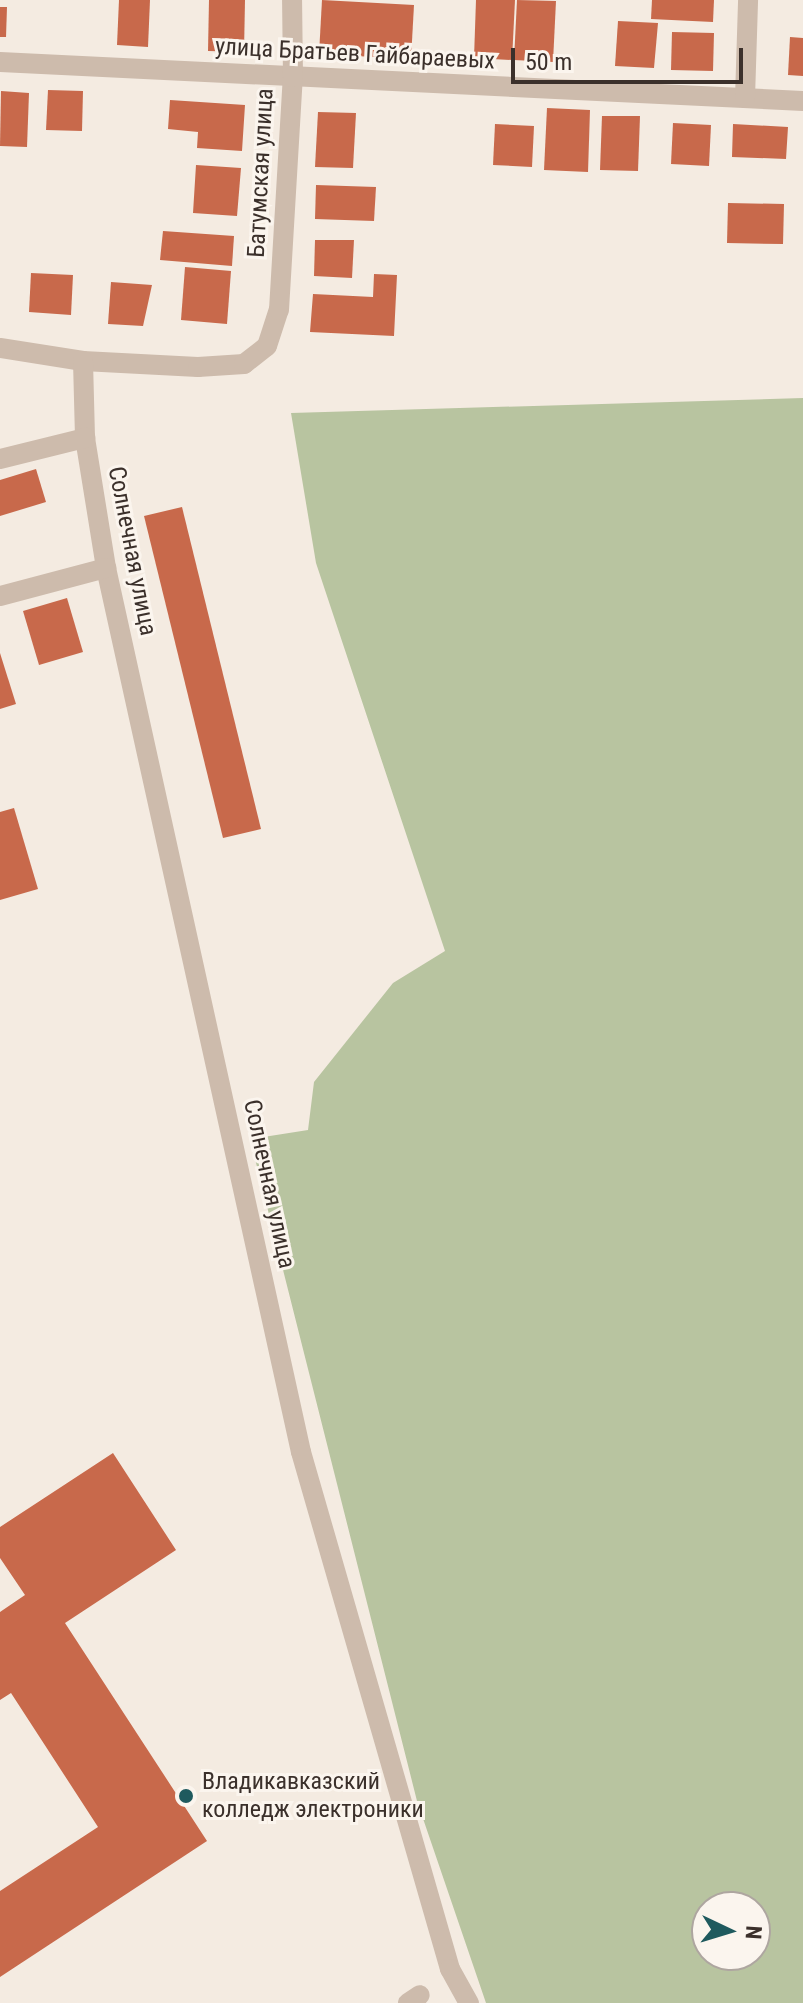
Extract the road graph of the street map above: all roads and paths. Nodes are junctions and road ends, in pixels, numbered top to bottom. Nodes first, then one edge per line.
1 (292, 0) edge
2 (748, 0) edge
3 (0, 62) edge
4 (293, 77) junction
5 (745, 98) junction
6 (803, 101) edge
7 (0, 348) edge
8 (83, 361) junction
9 (85, 438) junction
10 (0, 459) edge
11 (106, 568) junction
12 (0, 596) edge
13 (469, 2003) edge

1 - 4 street, Батумская улица
2 - 5 street
3 - 4 street, улица Братьев Гайбараевых
4 - 5 street, улица Братьев Гайбараевых
4 - 8 street, Батумская улица
5 - 6 street, улица Братьев Гайбараевых
7 - 8 street
8 - 9 street, Солнечная улица
9 - 10 street
9 - 11 street, Солнечная улица
11 - 12 street
11 - 13 street, Солнечная улица

